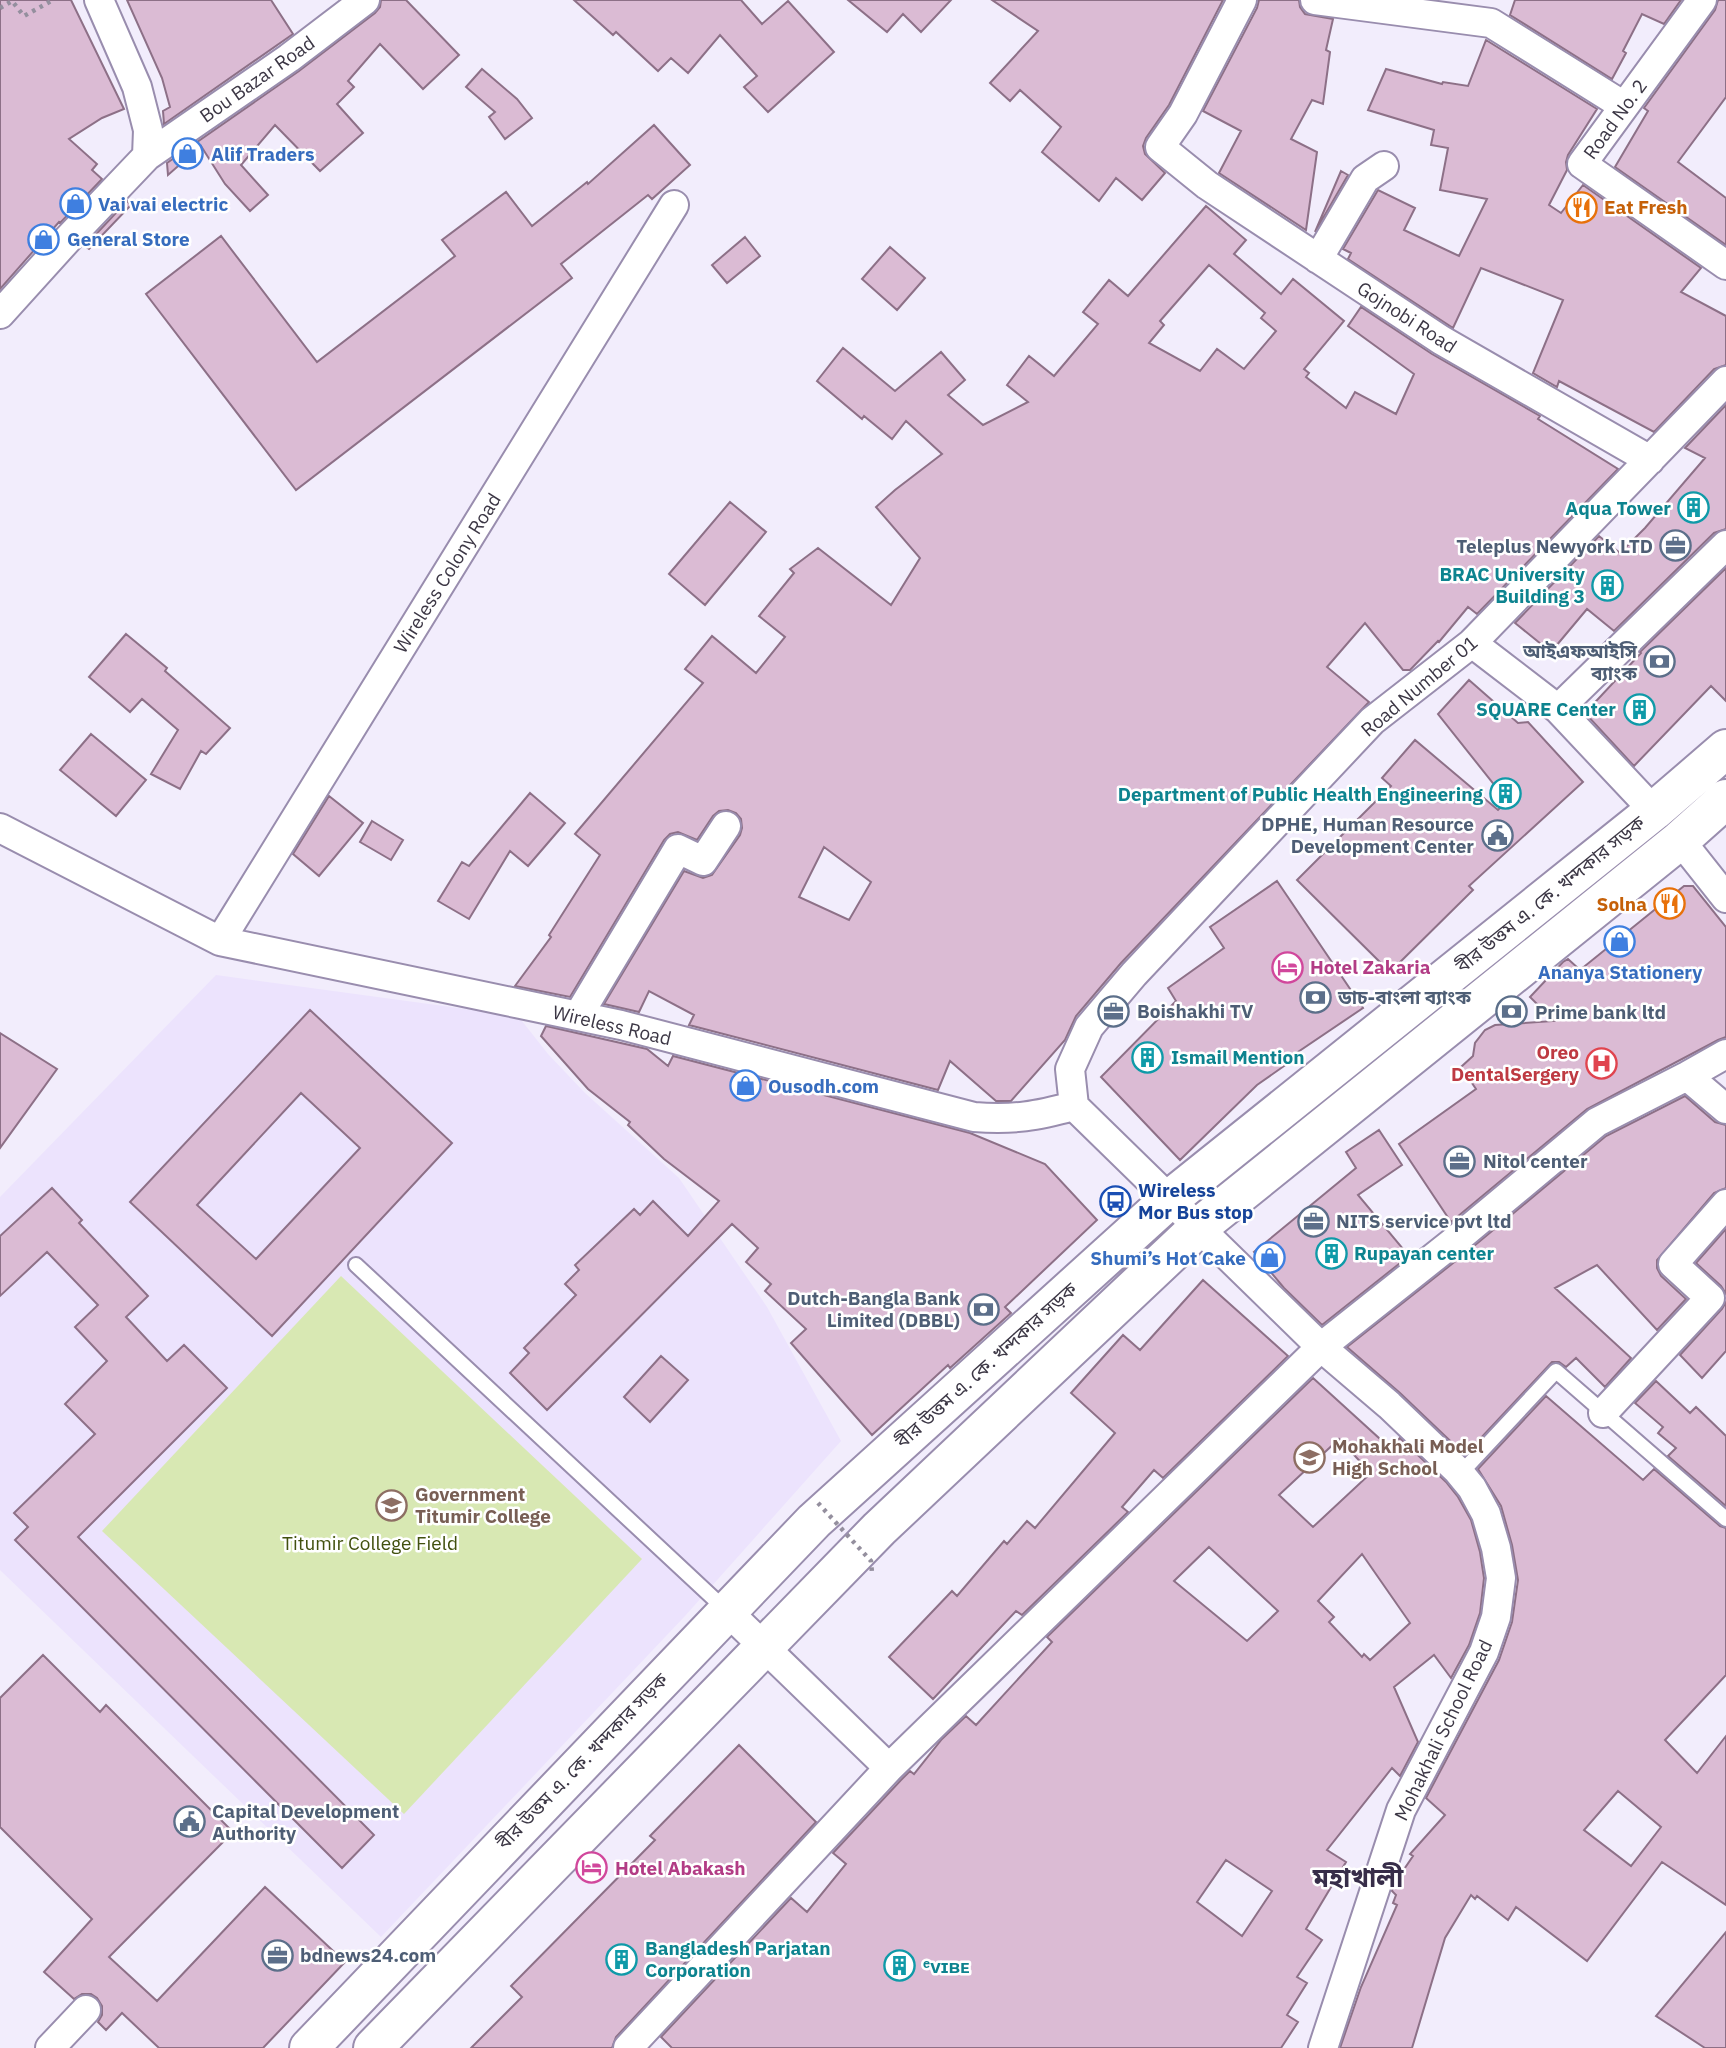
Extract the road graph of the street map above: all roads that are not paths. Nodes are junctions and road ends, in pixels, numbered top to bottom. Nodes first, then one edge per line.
1 (99, 0) edge
2 (365, 0) edge
3 (1242, 0) edge
4 (1315, 0) edge
5 (1702, 0) edge
6 (1494, 12) edge
7 (1624, 106) junction
8 (147, 156) junction
9 (1384, 166) dead end
10 (674, 205) dead end
11 (1318, 258) junction
12 (1726, 265) edge
13 (0, 314) edge
14 (1726, 381) edge
15 (1650, 460) junction
16 (1726, 545) edge
17 (1472, 643) junction
18 (1558, 709) junction
19 (1726, 749) edge
20 (1726, 799) edge
21 (1654, 811) junction
22 (726, 826) dead end
23 (0, 828) edge
24 (1680, 840) junction
25 (1726, 898) edge
26 (220, 942) junction
27 (578, 1016) junction
28 (1726, 1054) edge
29 (1687, 1076) junction
30 (1074, 1106) junction
31 (1726, 1109) edge
32 (1170, 1199) junction
33 (1726, 1204) edge
34 (1199, 1227) junction
35 (356, 1265) dead end
36 (1321, 1346) junction
37 (1603, 1413) junction
38 (1460, 1474) junction
39 (1726, 1519) edge
40 (726, 1610) junction
41 (764, 1646) junction
42 (890, 1768) junction
43 (86, 2010) dead end
44 (50, 2048) edge
45 (309, 2048) edge
46 (373, 2048) edge
47 (628, 2048) edge
48 (1323, 2048) edge

1 - 8 street
2 - 8 street, Bou Bazar Road
3 - 11 street, Gojnobi Road
4 - 6 street
5 - 7 street, Road No. 2
6 - 7 street
7 - 12 street, Road No. 2
8 - 13 street, Bou Bazar Road
9 - 11 street
10 - 26 street, Wireless Colony Road
11 - 15 street, Gojnobi Road
14 - 15 street, Road Number 01
15 - 17 street, Road Number 01
16 - 18 street
17 - 18 street
17 - 30 street, Road Number 01
18 - 21 street
19 - 21 main road, বীর উত্তম এ. কে. খন্দকার সড়ক
20 - 24 main road, বীর উত্তম এ. কে. খন্দকার সড়ক
21 - 32 main road, বীর উত্তম এ. কে. খন্দকার সড়ক
22 - 27 street
23 - 26 street, Wireless Road
24 - 25 street
24 - 34 main road, বীর উত্তম এ. কে. খন্দকার সড়ক
26 - 27 street, Wireless Road
27 - 30 street, Wireless Road
28 - 29 street
29 - 31 street
29 - 36 street
30 - 32 street
32 - 34 street
32 - 40 main road, বীর উত্তম এ. কে. খন্দকার সড়ক
33 - 37 street
34 - 36 street, Mohakhali School Road
34 - 41 main road, বীর উত্তম এ. কে. খন্দকার সড়ক
35 - 40 lane
36 - 38 street, Mohakhali School Road
36 - 42 street
37 - 38 lane
37 - 39 lane
38 - 48 street, Mohakhali School Road
40 - 41 street
40 - 45 main road, বীর উত্তম এ. কে. খন্দকার সড়ক
41 - 42 street
41 - 46 main road, বীর উত্তম এ. কে. খন্দকার সড়ক
42 - 47 street
43 - 44 street

